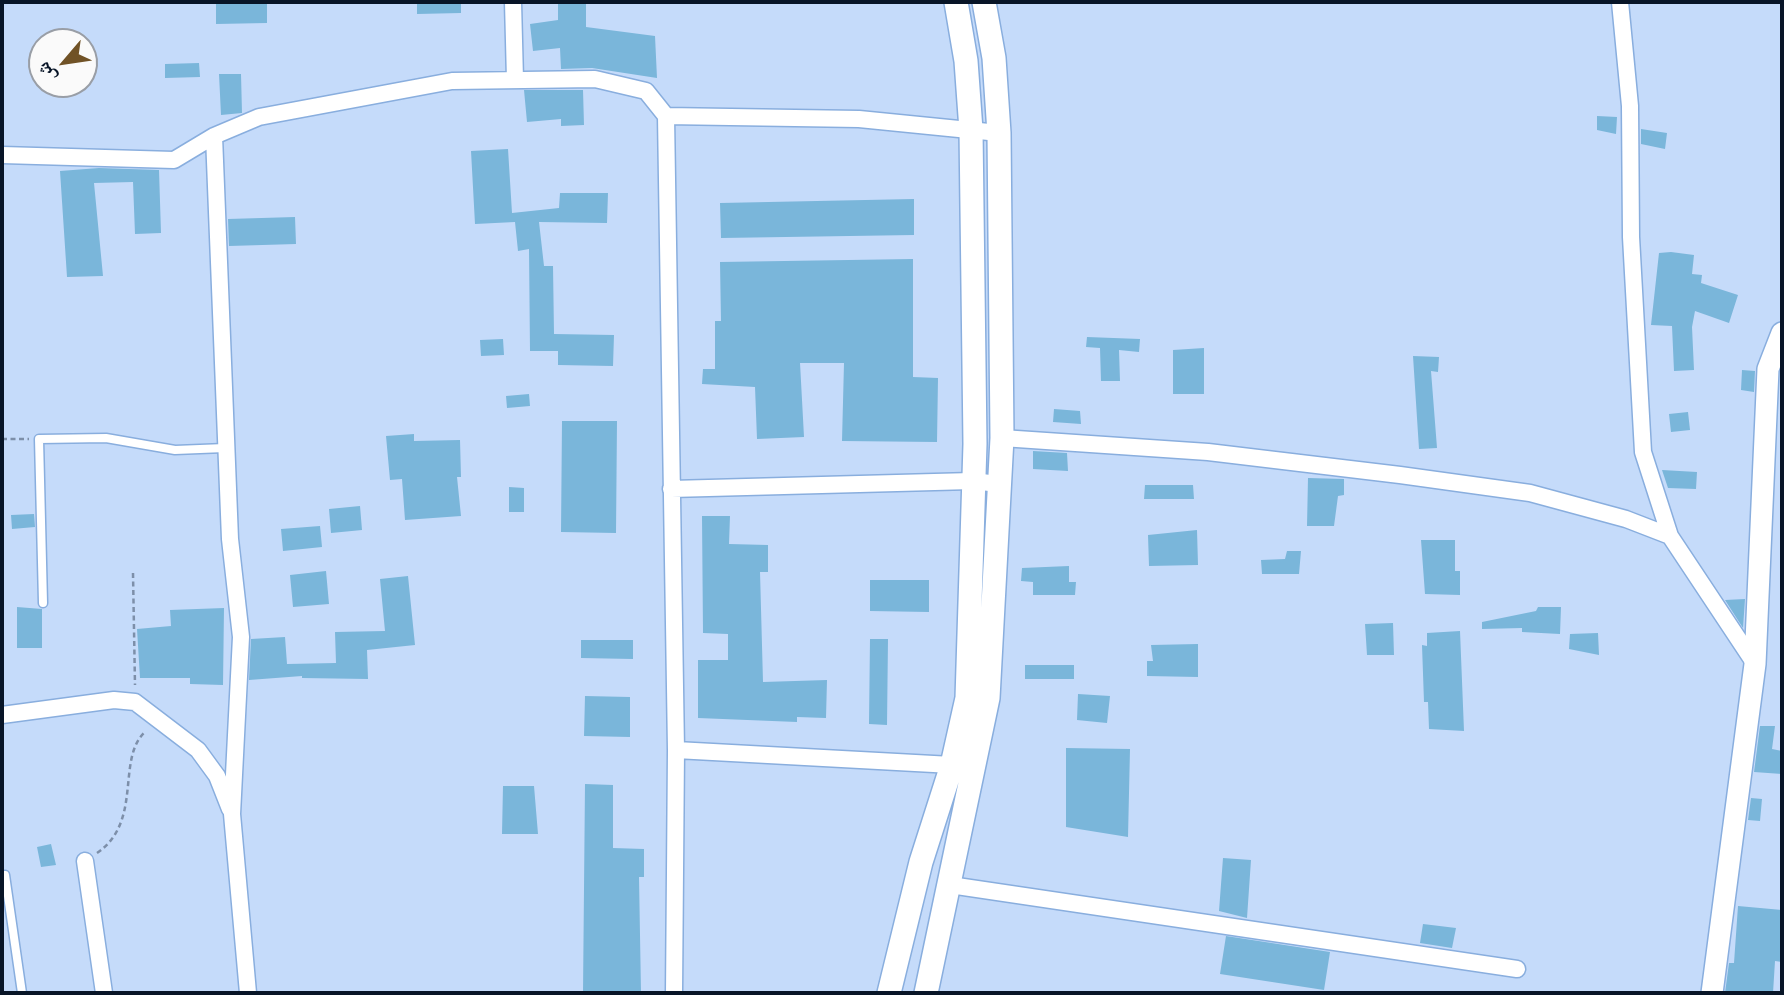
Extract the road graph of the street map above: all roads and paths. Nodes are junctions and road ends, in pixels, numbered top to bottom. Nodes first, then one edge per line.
1 (513, 2) edge
2 (956, 2) edge
3 (985, 2) edge
4 (1619, 2) edge
5 (994, 58) junction
6 (966, 61) junction
7 (515, 80) junction
8 (666, 116) junction
9 (971, 130) junction
10 (999, 133) junction
11 (214, 136) junction
12 (2, 155) edge
13 (1782, 333) edge
14 (1002, 438) junction
15 (2, 439) edge
16 (39, 439) junction
17 (225, 447) junction
18 (972, 481) junction
19 (999, 484) junction
20 (671, 489) junction
21 (1670, 536) junction
22 (133, 573) dead end
23 (43, 603) dead end
24 (1755, 664) junction
25 (135, 702) junction
26 (2, 715) edge
27 (159, 719) junction
28 (676, 750) junction
29 (963, 763) junction
30 (232, 814) junction
31 (85, 861) joint
32 (5, 874) dead end
33 (950, 885) junction
34 (1517, 969) dead end
35 (22, 993) edge
36 (104, 993) edge
37 (248, 993) edge
38 (674, 993) edge
39 (889, 993) edge
40 (926, 993) edge
41 (1712, 993) edge

1 - 7 street
2 - 6 main road
3 - 5 main road
4 - 21 street
5 - 6 main road
5 - 10 main road
6 - 9 main road
7 - 8 street
7 - 11 street
8 - 9 street
8 - 20 street
9 - 10 street
9 - 18 main road
10 - 14 main road
11 - 12 street
11 - 17 street
13 - 24 street
14 - 19 main road
14 - 21 street
15 - 16 path
16 - 17 lane
16 - 23 lane
17 - 30 street
18 - 19 street
18 - 20 street
18 - 29 main road
19 - 29 main road
20 - 28 street
21 - 24 street
22 - 25 path
24 - 41 street
25 - 26 street
25 - 27 street
27 - 30 street
27 - 31 path
28 - 29 street
28 - 38 street
29 - 33 main road
29 - 39 main road
30 - 37 street
31 - 36 street
32 - 35 lane
33 - 34 street
33 - 40 main road

